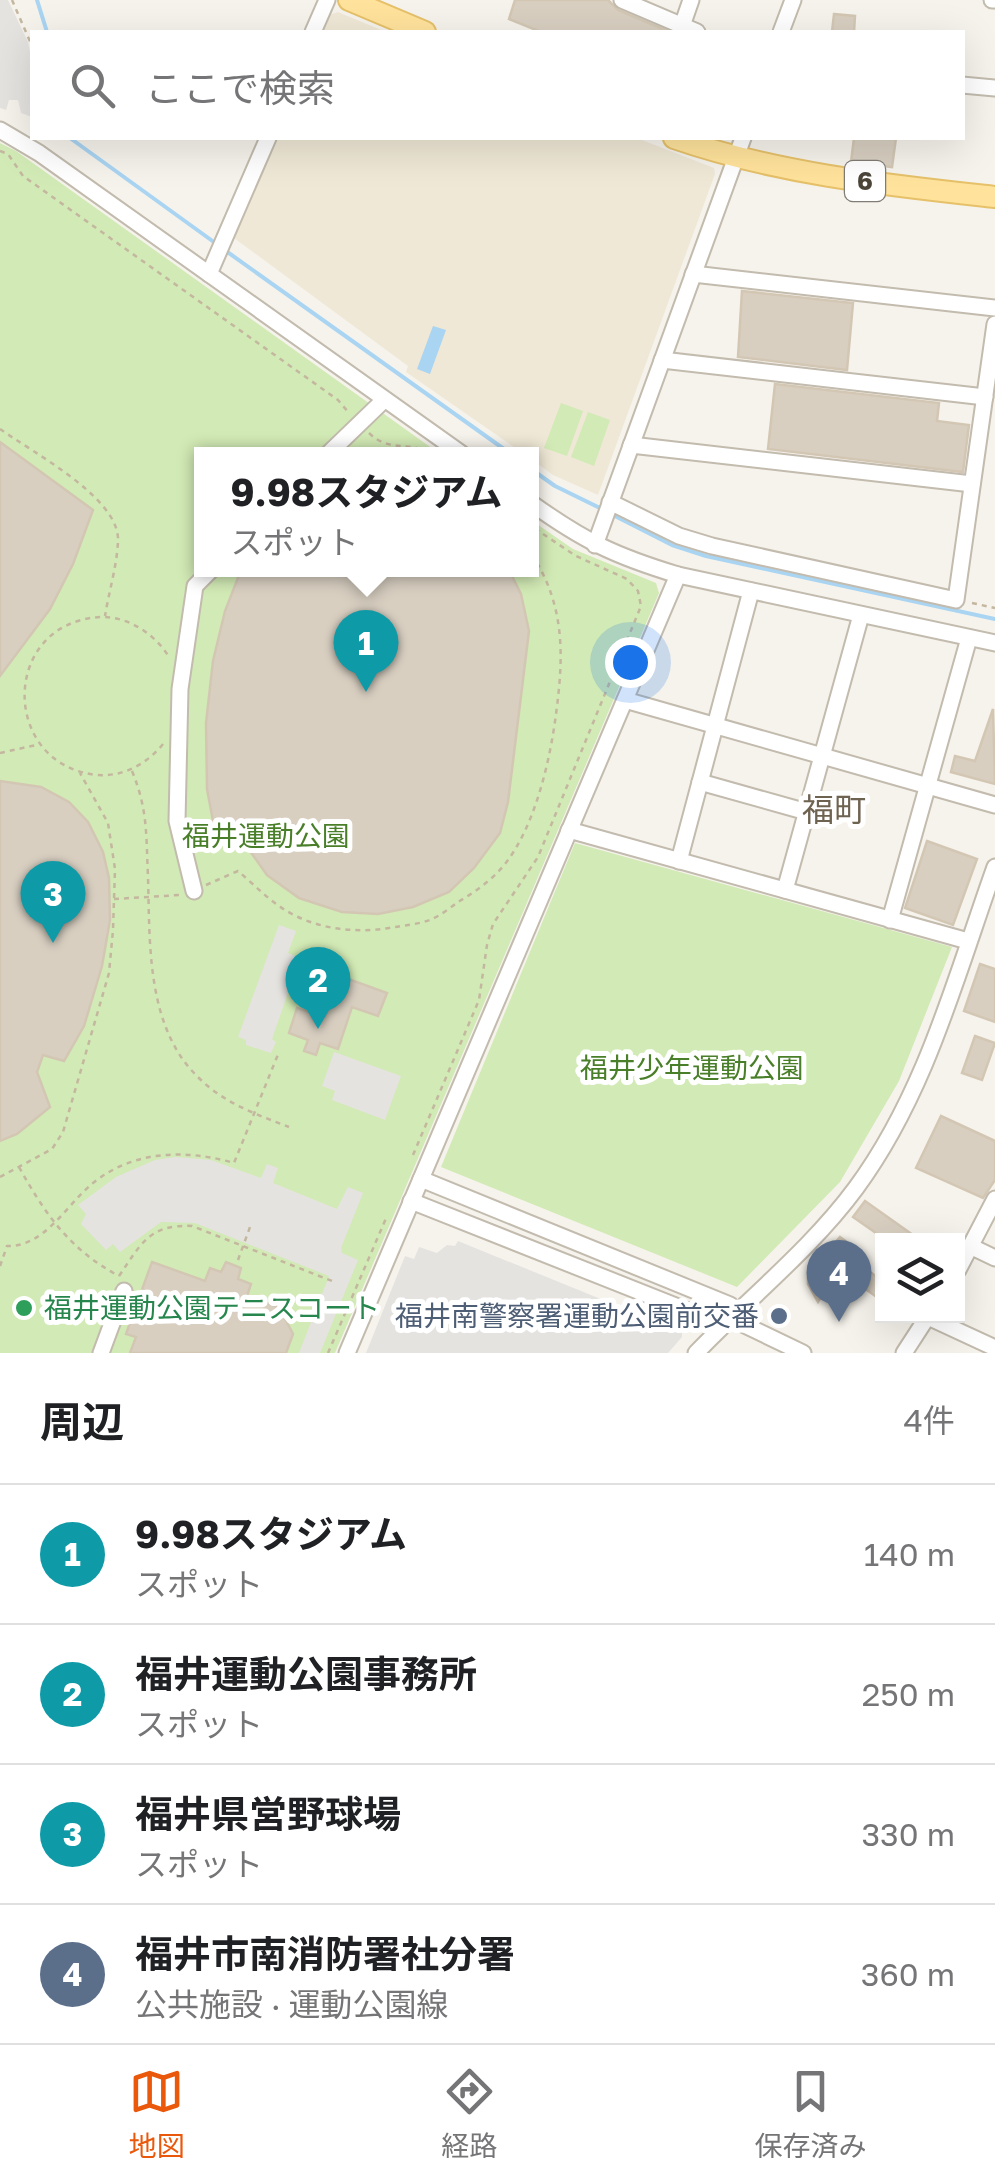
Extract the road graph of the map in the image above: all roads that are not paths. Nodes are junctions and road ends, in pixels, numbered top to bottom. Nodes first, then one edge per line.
1 (328, 0) edge
2 (350, 0) edge
3 (622, 0) edge
4 (691, 0) edge
5 (793, 0) edge
6 (689, 29) edge
7 (315, 30) edge
8 (420, 30) edge
9 (782, 30) edge
10 (965, 85) edge
11 (995, 88) edge
12 (0, 130) edge
13 (267, 140) edge
14 (688, 140) edge
15 (739, 147) edge
16 (995, 197) edge
17 (209, 274) junction
18 (694, 274) junction
19 (995, 308) edge
20 (995, 324) edge
21 (662, 360) junction
22 (984, 398) junction
23 (384, 400) junction
24 (631, 445) junction
25 (335, 447) edge
26 (452, 447) edge
27 (972, 484) junction
28 (539, 508) edge
29 (608, 508) junction
30 (594, 545) junction
31 (678, 575) junction
32 (204, 577) edge
33 (751, 591) junction
34 (861, 614) junction
35 (969, 638) junction
36 (995, 643) edge
37 (625, 700) junction
38 (715, 725) junction
39 (823, 755) junction
40 (700, 782) junction
41 (929, 785) junction
42 (995, 805) edge
43 (807, 812) junction
44 (569, 830) junction
45 (679, 861) junction
46 (995, 866) edge
47 (194, 890) road end
48 (784, 890) junction
49 (890, 920) junction
50 (968, 941) junction
51 (421, 1179) junction
52 (995, 1199) edge
53 (412, 1201) junction
54 (972, 1247) junction
55 (965, 1258) edge
56 (995, 1258) edge
57 (122, 1284) road end
58 (730, 1318) junction
59 (923, 1323) edge
60 (943, 1323) edge
61 (995, 1348) edge
62 (102, 1353) edge
63 (348, 1353) edge
64 (696, 1353) edge
65 (803, 1353) edge
66 (904, 1353) edge

1 - 7 street
2 - 8 main road
3 - 6 street
4 - 6 street
5 - 9 street
10 - 11 street
12 - 17 street
13 - 17 street
14 - 15 main road, 6
15 - 16 main road, 6
15 - 18 street
17 - 23 street
18 - 19 street
18 - 21 street
20 - 22 street
21 - 22 street
21 - 24 street
22 - 27 street
23 - 25 street
23 - 26 street
24 - 27 street
24 - 29 street
27 - 29 street
28 - 30 street
29 - 30 street
30 - 31 street
31 - 33 street
31 - 37 street
32 - 47 street
33 - 34 street
33 - 38 street
34 - 35 street
34 - 39 street
35 - 36 street
35 - 41 street
37 - 38 street
37 - 44 street
38 - 39 street
38 - 40 street
39 - 41 street
39 - 43 street
40 - 43 street
40 - 45 street
41 - 42 street
41 - 49 street
43 - 48 street
44 - 45 street
44 - 51 street
45 - 48 street
46 - 50 street
48 - 49 street
49 - 50 street
50 - 58 street
51 - 53 street
51 - 58 street
52 - 54 street
53 - 58 street
53 - 63 street
54 - 55 street
54 - 56 street
57 - 62 street
58 - 64 street
58 - 65 street
59 - 66 street
60 - 61 street

